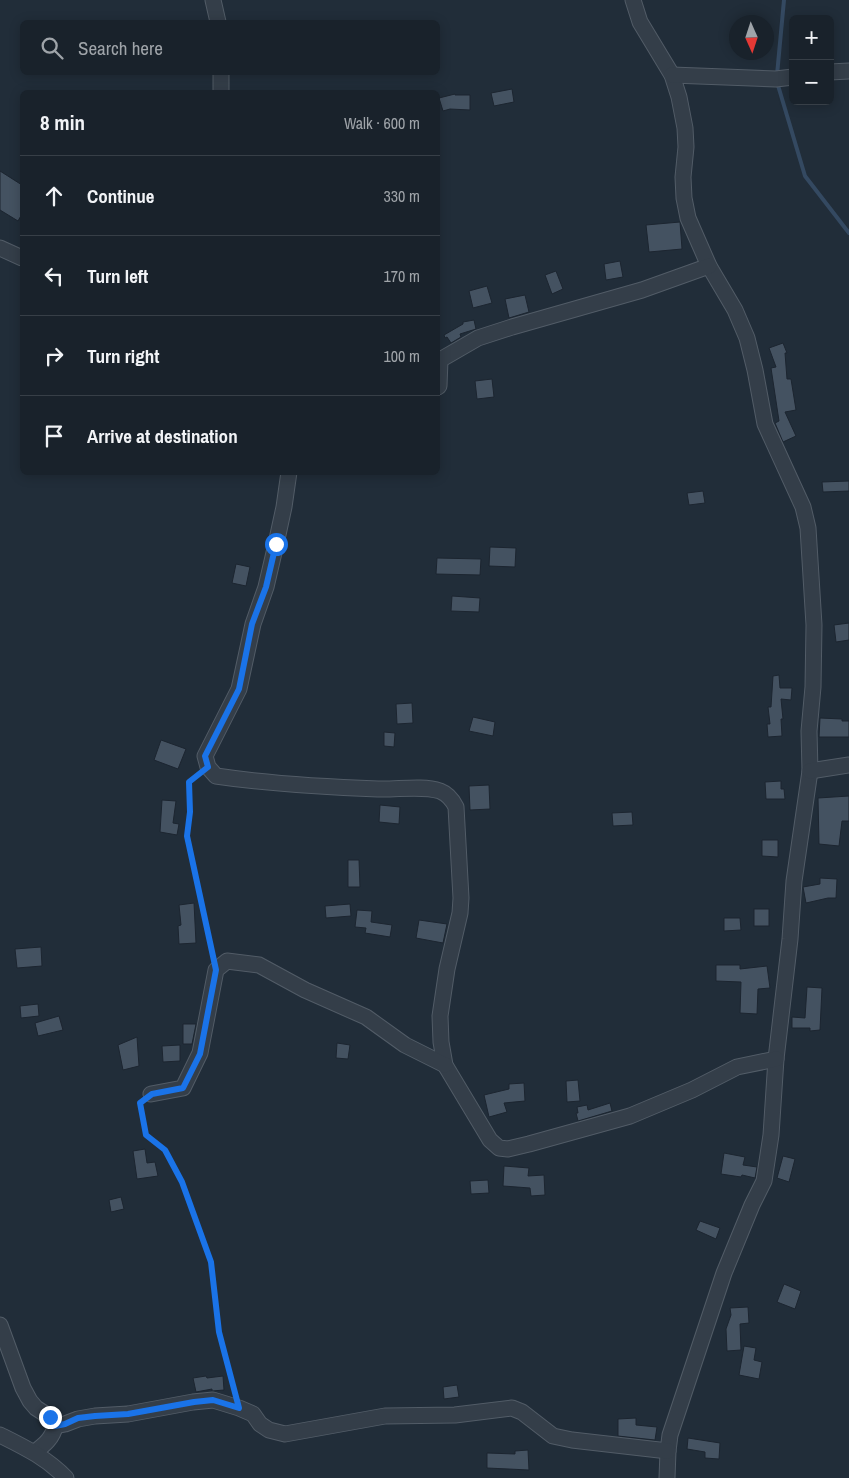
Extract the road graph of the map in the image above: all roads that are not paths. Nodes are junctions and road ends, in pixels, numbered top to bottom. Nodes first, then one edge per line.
1 (213, 0) edge
2 (633, 0) edge
3 (218, 20) edge
4 (849, 71) edge
5 (834, 72) edge
6 (221, 75) edge
7 (672, 75) junction
8 (789, 77) edge
9 (221, 90) edge
10 (0, 248) edge
11 (20, 257) edge
12 (709, 266) junction
13 (440, 360) edge
14 (440, 360) edge
15 (440, 377) edge
16 (289, 475) edge
17 (849, 765) edge
18 (810, 771) junction
19 (776, 1059) junction
20 (446, 1065) junction
21 (152, 1094) road end
22 (0, 1325) edge
23 (55, 1426) junction
24 (0, 1436) edge
25 (668, 1451) junction
26 (35, 1452) junction
27 (66, 1478) edge
28 (667, 1478) edge

1 - 3 street
2 - 7 street
4 - 5 street
6 - 9 street
7 - 8 street
7 - 12 street
10 - 11 street
12 - 13 street
12 - 18 street
14 - 15 street
16 - 20 street
17 - 18 street
18 - 19 street
19 - 20 street
19 - 25 street
20 - 21 street
22 - 23 street
23 - 25 street
23 - 26 street
24 - 26 street
25 - 28 street
26 - 27 street

